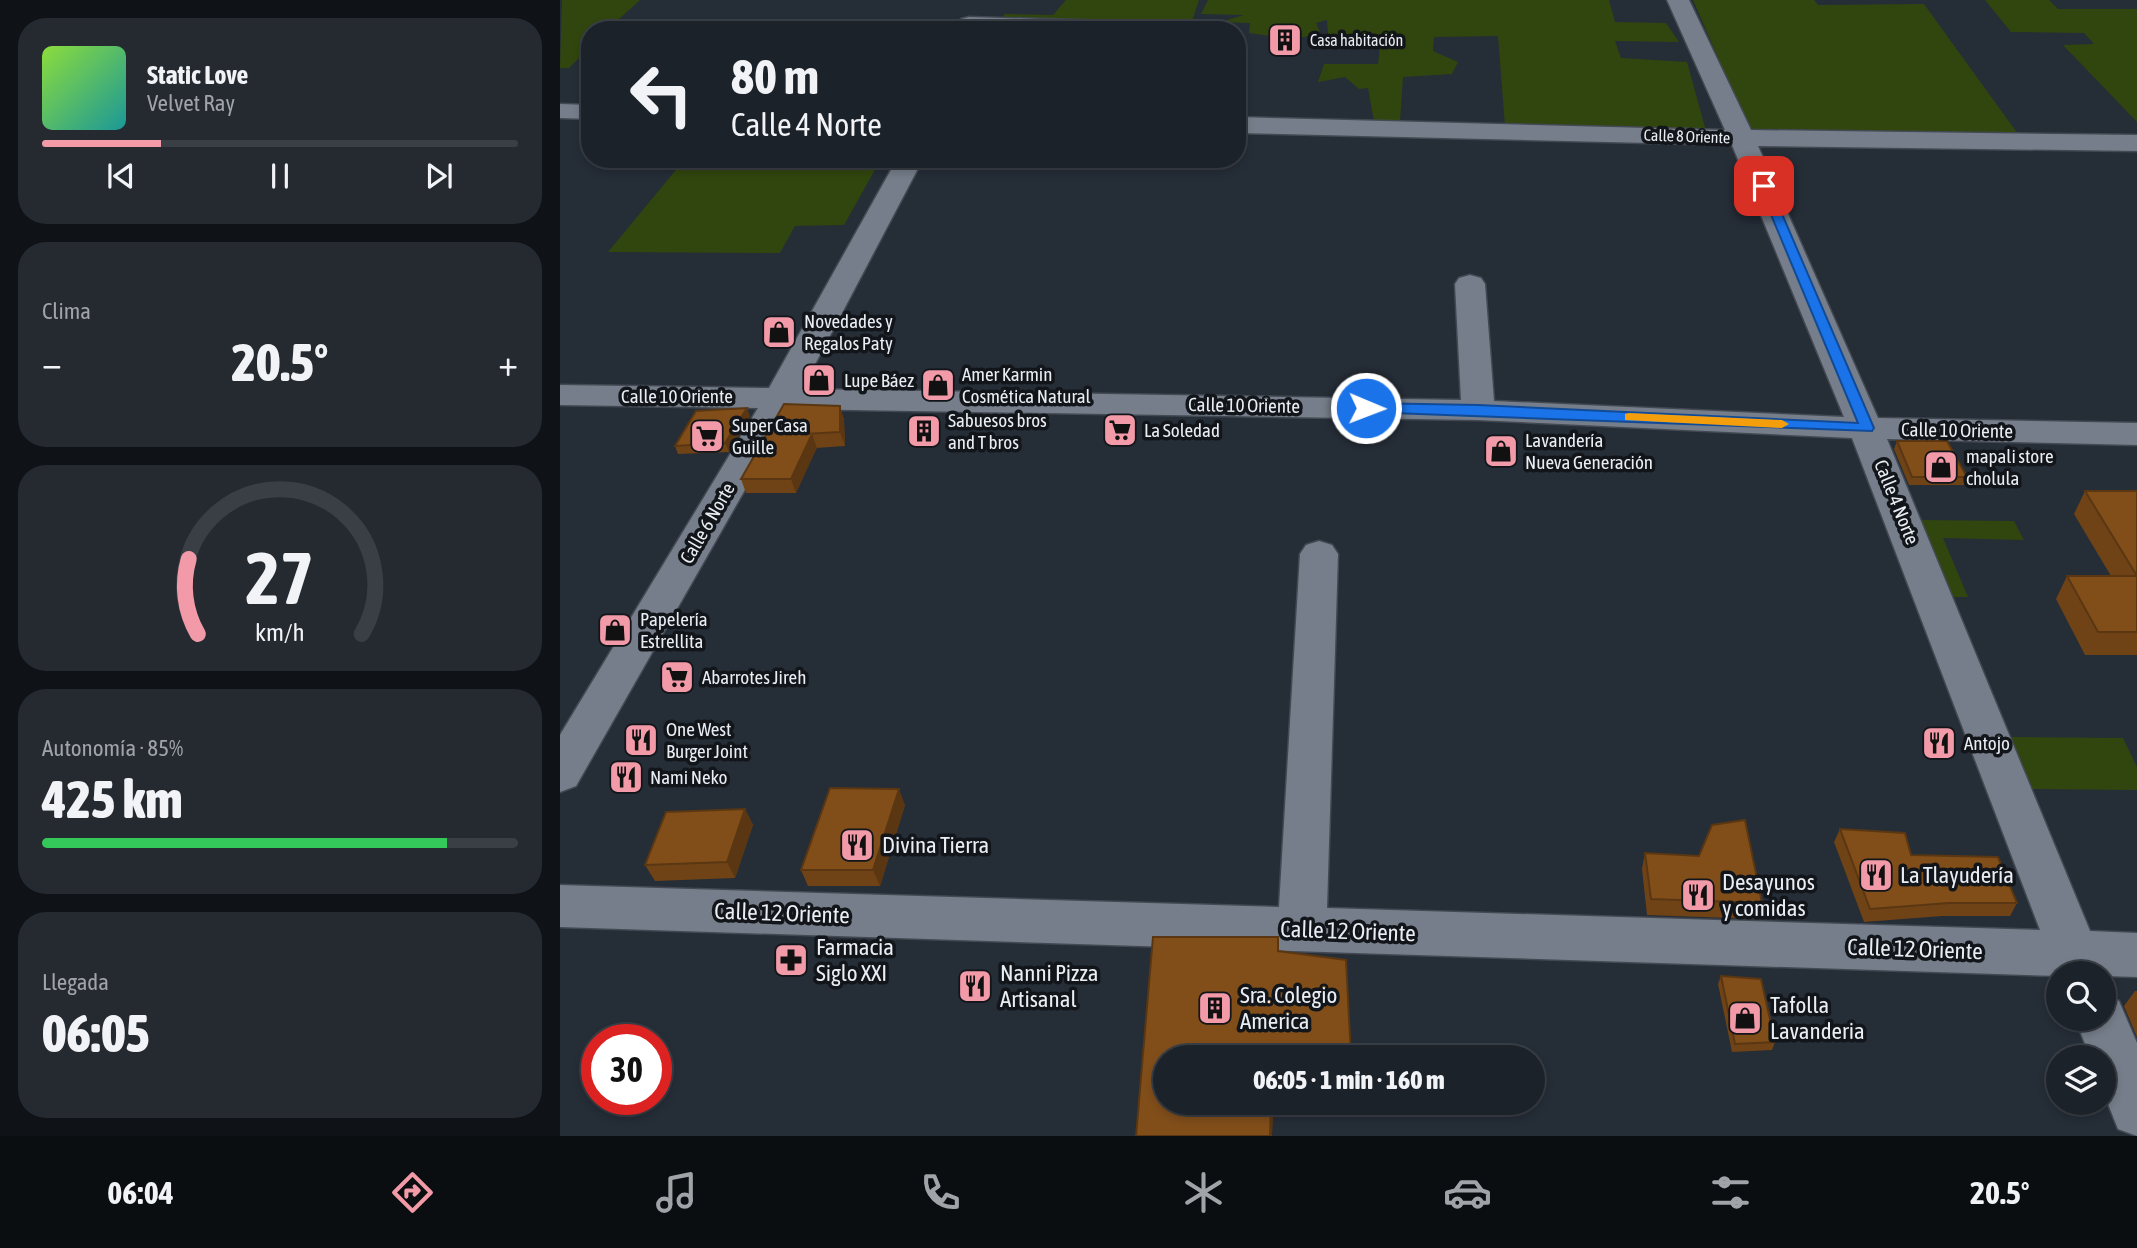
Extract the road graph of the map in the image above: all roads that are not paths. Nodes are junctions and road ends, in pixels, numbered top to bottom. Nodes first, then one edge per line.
1 (983, 0) edge
2 (1678, 0) edge
3 (971, 21) edge
4 (560, 111) edge
5 (581, 112) edge
6 (1246, 125) edge
7 (1744, 138) junction
8 (2137, 144) edge
9 (905, 168) edge
10 (1470, 284) dead end
11 (560, 395) edge
12 (781, 397) junction
13 (1478, 410) junction
14 (1867, 428) junction
15 (2137, 434) edge
16 (1319, 554) dead end
17 (560, 774) edge
18 (560, 906) edge
19 (1302, 930) junction
20 (2137, 955) edge
21 (2078, 961) edge
22 (2094, 961) edge
23 (2046, 962) edge
24 (2106, 1031) edge
25 (2137, 1110) edge

1 - 3 street
2 - 7 street, Calle 4 Norte
4 - 5 street
6 - 7 street, Calle 8 Oriente
7 - 8 street, Calle 8 Oriente
7 - 14 street, Calle 4 Norte
9 - 12 street, Calle 6 Norte
10 - 13 street
11 - 12 street, Calle 10 Oriente
12 - 13 street, Calle 10 Oriente
12 - 17 street, Calle 6 Norte
13 - 14 street, Calle 10 Oriente
14 - 15 street, Calle 10 Oriente
14 - 21 street, Calle 4 Norte
16 - 19 street
18 - 19 street, Calle 12 Oriente
19 - 23 street, Calle 12 Oriente
20 - 22 street, Calle 12 Oriente
24 - 25 street

